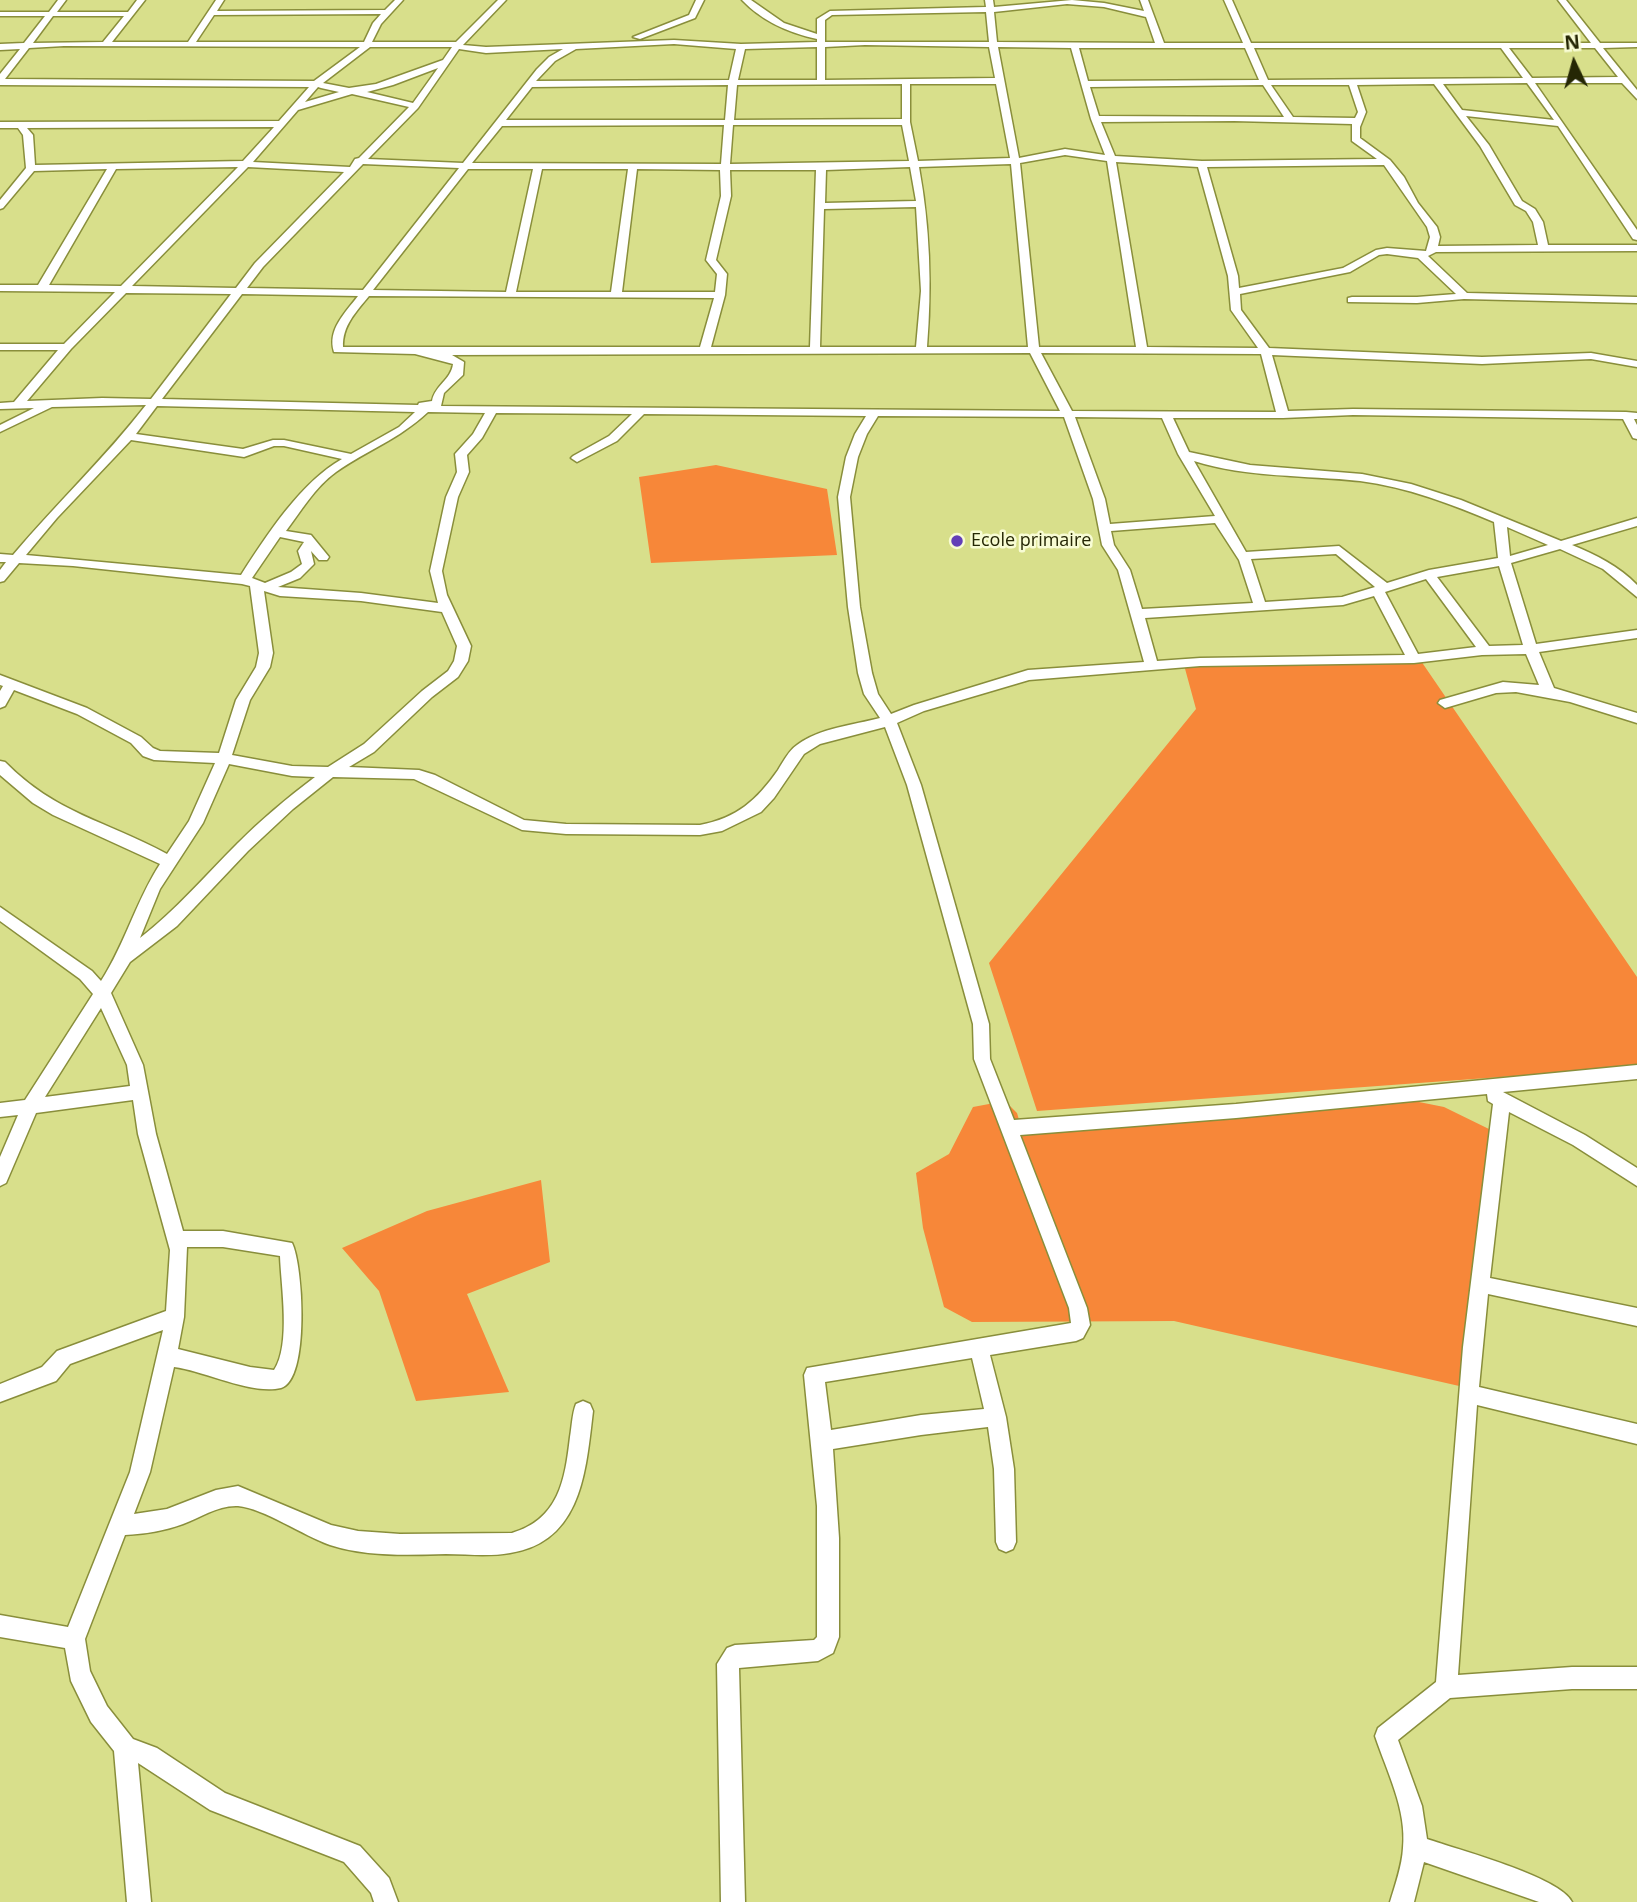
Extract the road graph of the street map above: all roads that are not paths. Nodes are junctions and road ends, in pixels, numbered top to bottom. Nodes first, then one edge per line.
1 (62, 0) edge
2 (141, 0) edge
3 (220, 0) edge
4 (298, 0) edge
5 (399, 0) edge
6 (502, 0) edge
7 (700, 0) edge
8 (746, 0) edge
9 (902, 0) edge
10 (1144, 0) edge
11 (1228, 0) edge
12 (1562, 0) edge
13 (1067, 1) edge
14 (990, 5) edge
15 (904, 10) junction
16 (290, 12) junction
17 (385, 12) junction
18 (212, 13) junction
19 (0, 14) edge
20 (129, 14) junction
21 (50, 15) junction
22 (1149, 15) junction
23 (692, 16) junction
24 (822, 41) junction
25 (711, 43) junction
26 (1502, 44) junction
27 (1596, 44) junction
28 (105, 45) junction
29 (458, 45) junction
30 (993, 45) junction
31 (1160, 45) junction
32 (1247, 45) junction
33 (1637, 45) edge
34 (25, 46) junction
35 (189, 46) junction
36 (576, 46) junction
37 (1074, 46) junction
38 (0, 47) edge
39 (366, 47) junction
40 (741, 47) junction
41 (447, 61) junction
42 (1623, 80) junction
43 (0, 81) edge
44 (821, 81) junction
45 (1001, 81) junction
46 (1264, 81) junction
47 (1530, 81) junction
48 (733, 82) junction
49 (906, 82) junction
50 (1352, 82) junction
51 (1437, 82) junction
52 (316, 84) junction
53 (530, 84) junction
54 (1085, 84) junction
55 (352, 91) junction
56 (1637, 96) edge
57 (415, 106) junction
58 (295, 107) junction
59 (1459, 112) junction
60 (1094, 119) junction
61 (1290, 119) junction
62 (1357, 121) junction
63 (730, 122) junction
64 (906, 122) junction
65 (499, 123) junction
66 (280, 124) junction
67 (1561, 124) junction
68 (0, 125) edge
69 (21, 125) junction
70 (1111, 159) junction
71 (358, 161) junction
72 (1015, 161) junction
73 (1387, 162) junction
74 (246, 164) junction
75 (1202, 164) junction
76 (467, 166) junction
77 (538, 166) junction
78 (634, 166) junction
79 (915, 166) junction
80 (725, 167) junction
81 (821, 167) junction
82 (31, 168) junction
83 (112, 168) junction
84 (350, 170) junction
85 (921, 204) junction
86 (0, 206) edge
87 (819, 206) junction
88 (1637, 237) edge
89 (1544, 248) junction
90 (1637, 248) edge
91 (1433, 249) junction
92 (1421, 255) junction
93 (0, 288) edge
94 (42, 288) junction
95 (121, 290) junction
96 (1236, 292) junction
97 (236, 293) junction
98 (366, 293) junction
99 (511, 293) junction
100 (720, 295) junction
101 (616, 296) junction
102 (1464, 296) junction
103 (1352, 300) dead end
104 (1637, 300) edge
105 (0, 347) edge
106 (67, 348) junction
107 (815, 348) junction
108 (705, 349) junction
109 (921, 350) junction
110 (1034, 350) junction
111 (1142, 351) junction
112 (1266, 351) junction
113 (419, 352) junction
114 (1637, 364) edge
115 (153, 402) junction
116 (50, 404) junction
117 (0, 406) edge
118 (17, 406) junction
119 (396, 407) junction
120 (493, 408) junction
121 (425, 409) junction
122 (641, 410) junction
123 (874, 413) junction
124 (1068, 414) junction
125 (1166, 414) junction
126 (1283, 415) junction
127 (1631, 416) edge
128 (0, 429) edge
129 (128, 436) junction
130 (1637, 436) edge
131 (1184, 454) junction
132 (354, 457) junction
133 (577, 458) dead end
134 (1500, 520) junction
135 (1220, 521) junction
136 (1637, 522) edge
137 (1104, 528) junction
138 (278, 533) junction
139 (311, 542) junction
140 (1560, 545) junction
141 (1243, 556) junction
142 (323, 557) dead end
143 (0, 558) edge
144 (18, 560) junction
145 (1503, 562) junction
146 (1429, 574) junction
147 (0, 578) edge
148 (257, 583) junction
149 (1382, 590) junction
150 (1637, 593) edge
151 (1261, 608) junction
152 (448, 609) junction
153 (1137, 614) junction
154 (1637, 634) edge
155 (1532, 649) junction
156 (1485, 650) junction
157 (1414, 659) junction
158 (1152, 665) junction
159 (5, 682) edge
160 (1549, 694) junction
161 (0, 703) edge
162 (1445, 703) dead end
163 (1637, 718) edge
164 (888, 721) junction
165 (224, 758) junction
166 (0, 766) edge
167 (329, 773) junction
168 (169, 862) junction
169 (0, 913) edge
170 (124, 958) junction
171 (103, 994) junction
172 (1637, 1072) edge
173 (1479, 1089) junction
174 (138, 1093) junction
175 (1502, 1099) junction
176 (30, 1106) junction
177 (0, 1111) edge
178 (1009, 1128) junction
179 (0, 1178) edge
180 (1637, 1178) edge
181 (177, 1240) junction
182 (1479, 1284) junction
183 (175, 1317) junction
184 (1637, 1317) edge
185 (979, 1348) junction
186 (167, 1357) junction
187 (0, 1393) edge
188 (1469, 1394) junction
189 (583, 1411) dead end
190 (996, 1418) junction
191 (1637, 1434) edge
192 (823, 1441) junction
193 (120, 1525) junction
194 (1006, 1542) dead end
195 (0, 1626) edge
196 (74, 1639) junction
197 (1637, 1678) edge
198 (1446, 1687) junction
199 (125, 1747) junction
200 (1415, 1847) junction
201 (379, 1897) edge
202 (139, 1902) edge
203 (733, 1902) edge
204 (1402, 1902) edge
205 (1560, 1902) edge

1 - 21 street
2 - 20 street
3 - 18 street
4 - 16 street
5 - 17 street
6 - 29 street
7 - 23 street
8 - 24 street
9 - 15 street
10 - 22 street
11 - 32 street
12 - 27 street
13 - 14 street
13 - 22 street
14 - 15 street
14 - 30 street
15 - 24 street
16 - 17 street
16 - 18 street
17 - 39 street
18 - 35 street
19 - 21 street
20 - 21 street
20 - 28 street
21 - 34 street
22 - 31 street
23 - 25 street
23 - 36 street
24 - 30 street
24 - 40 street
24 - 44 street
25 - 36 street
25 - 40 street
26 - 27 street
26 - 32 street
26 - 47 street
27 - 33 street
27 - 42 street
28 - 34 street
28 - 35 street
29 - 36 street
29 - 39 street
29 - 41 street
30 - 37 street
30 - 45 street
31 - 32 street
31 - 37 street
32 - 46 street
34 - 38 street
34 - 43 street
35 - 39 street
36 - 53 street
37 - 54 street
39 - 52 street
40 - 48 street
41 - 55 street
41 - 57 street
42 - 47 street
42 - 56 street
43 - 52 street
44 - 48 street
44 - 49 street
45 - 49 street
45 - 72 street
46 - 50 street
46 - 54 street
46 - 61 street
47 - 51 street
47 - 67 street
48 - 53 street
48 - 63 street
49 - 64 street
50 - 51 street
50 - 62 street
51 - 59 street
52 - 55 street
52 - 58 street
53 - 65 street
54 - 60 street
55 - 57 street
55 - 58 street
57 - 71 street
58 - 66 street
59 - 67 street
59 - 89 street
60 - 61 street
60 - 70 street
61 - 62 street
62 - 73 street
63 - 64 street
63 - 65 street
63 - 80 street
64 - 79 street
65 - 76 street
66 - 69 street
66 - 74 street
67 - 88 street
68 - 69 street
69 - 82 street
70 - 72 street
70 - 75 street
70 - 111 street
71 - 76 street
71 - 84 street
72 - 79 street
72 - 110 street
73 - 75 street
73 - 91 street
74 - 83 street
74 - 84 street
74 - 95 street
75 - 96 street
76 - 77 street
76 - 98 street
77 - 78 street
77 - 99 street
78 - 80 street
78 - 101 street
79 - 81 street
79 - 85 street
80 - 81 street
80 - 100 street
81 - 87 street
82 - 83 street
82 - 86 street
83 - 94 street
84 - 97 street
85 - 87 street
85 - 109 street
87 - 107 street
89 - 90 street
89 - 91 street
91 - 92 street
92 - 96 street
92 - 102 street
93 - 94 street
94 - 95 street
95 - 97 street
95 - 106 street
96 - 112 street
97 - 98 street
97 - 115 street
98 - 99 street
98 - 113 street
99 - 101 street
100 - 101 street
100 - 108 street
102 - 103 street
102 - 104 street
105 - 106 street
106 - 118 street
107 - 108 street
107 - 109 street
108 - 113 street
109 - 110 street
110 - 111 street
110 - 124 street
111 - 112 street
112 - 114 street
112 - 126 street
113 - 119 street
115 - 116 street
115 - 119 street
115 - 129 street
116 - 118 street
116 - 128 street
117 - 118 street
119 - 121 street
120 - 121 street
120 - 122 street
120 - 152 street
121 - 132 street
122 - 123 street
122 - 133 street
123 - 124 street
123 - 164 street
124 - 125 street
124 - 137 street
125 - 126 street
125 - 131 street
126 - 127 street
127 - 130 street
129 - 132 street
129 - 144 street
131 - 134 street
131 - 135 street
132 - 138 street
134 - 140 street
134 - 145 street
135 - 137 street
135 - 141 street
136 - 140 street
137 - 153 street
138 - 139 street
138 - 148 street
139 - 142 street
139 - 148 street
140 - 145 street
140 - 150 street
141 - 149 street
141 - 151 street
143 - 144 street
144 - 147 street
144 - 148 street
145 - 146 street
145 - 155 street
146 - 149 street
146 - 156 street
148 - 152 street
148 - 165 street
149 - 151 street
149 - 157 street
151 - 153 street
152 - 167 street
153 - 158 street
154 - 155 street
155 - 156 street
155 - 160 street
156 - 157 street
157 - 158 street
158 - 164 street
159 - 161 street
159 - 165 street
160 - 162 street
160 - 163 street
164 - 167 street
164 - 178 street
165 - 167 street
165 - 168 street
166 - 168 street
167 - 170 street
168 - 170 street
169 - 171 street
170 - 171 street
171 - 174 street
171 - 176 street
172 - 173 street
173 - 175 street
173 - 178 street
174 - 176 street
174 - 181 street
175 - 180 street
175 - 182 street
176 - 177 street
176 - 179 street
178 - 185 street
181 - 183 street
181 - 186 street
182 - 184 street
182 - 188 street
183 - 186 street
183 - 187 street
185 - 190 street
185 - 192 street
186 - 193 street
188 - 191 street
188 - 198 street
189 - 193 street
190 - 192 street
190 - 194 street
192 - 203 street
193 - 196 street
195 - 196 street
196 - 199 street
197 - 198 street
198 - 200 street
199 - 201 street
199 - 202 street
200 - 204 street
200 - 205 street

